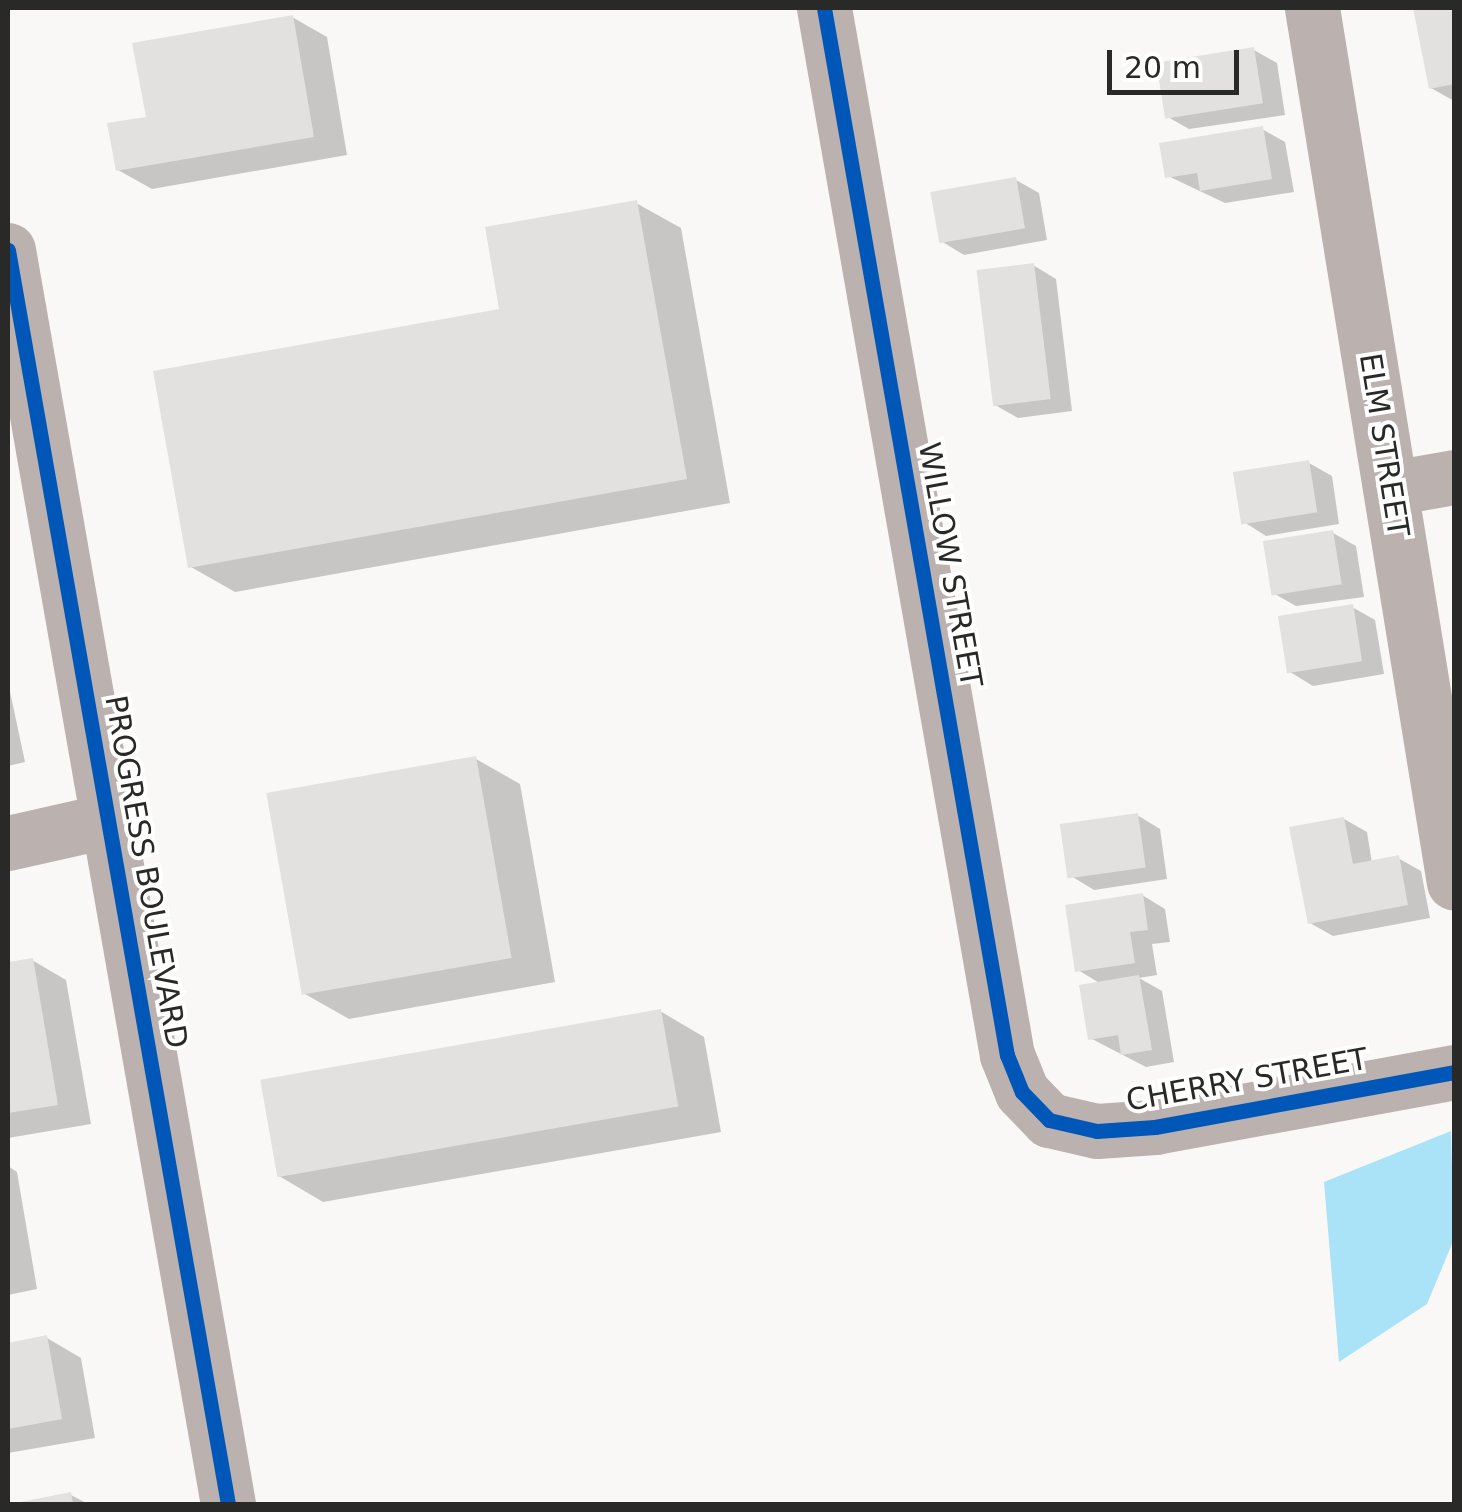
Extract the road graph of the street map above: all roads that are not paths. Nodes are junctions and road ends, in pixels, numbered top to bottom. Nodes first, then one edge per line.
1 (824, 8) edge
2 (1312, 8) edge
3 (8, 250) edge
4 (1454, 477) edge
5 (1391, 488) junction
6 (110, 820) junction
7 (8, 844) edge
8 (1454, 883) edge
9 (1454, 1072) edge
10 (1049, 1120) joint
11 (228, 1504) edge

1 - 10 street, WILLOW STREET
2 - 5 street, ELM STREET
3 - 6 street, PROGRESS BOULEVARD
4 - 5 street
5 - 8 street, ELM STREET
6 - 7 street
6 - 11 street, PROGRESS BOULEVARD
9 - 10 street, CHERRY STREET

